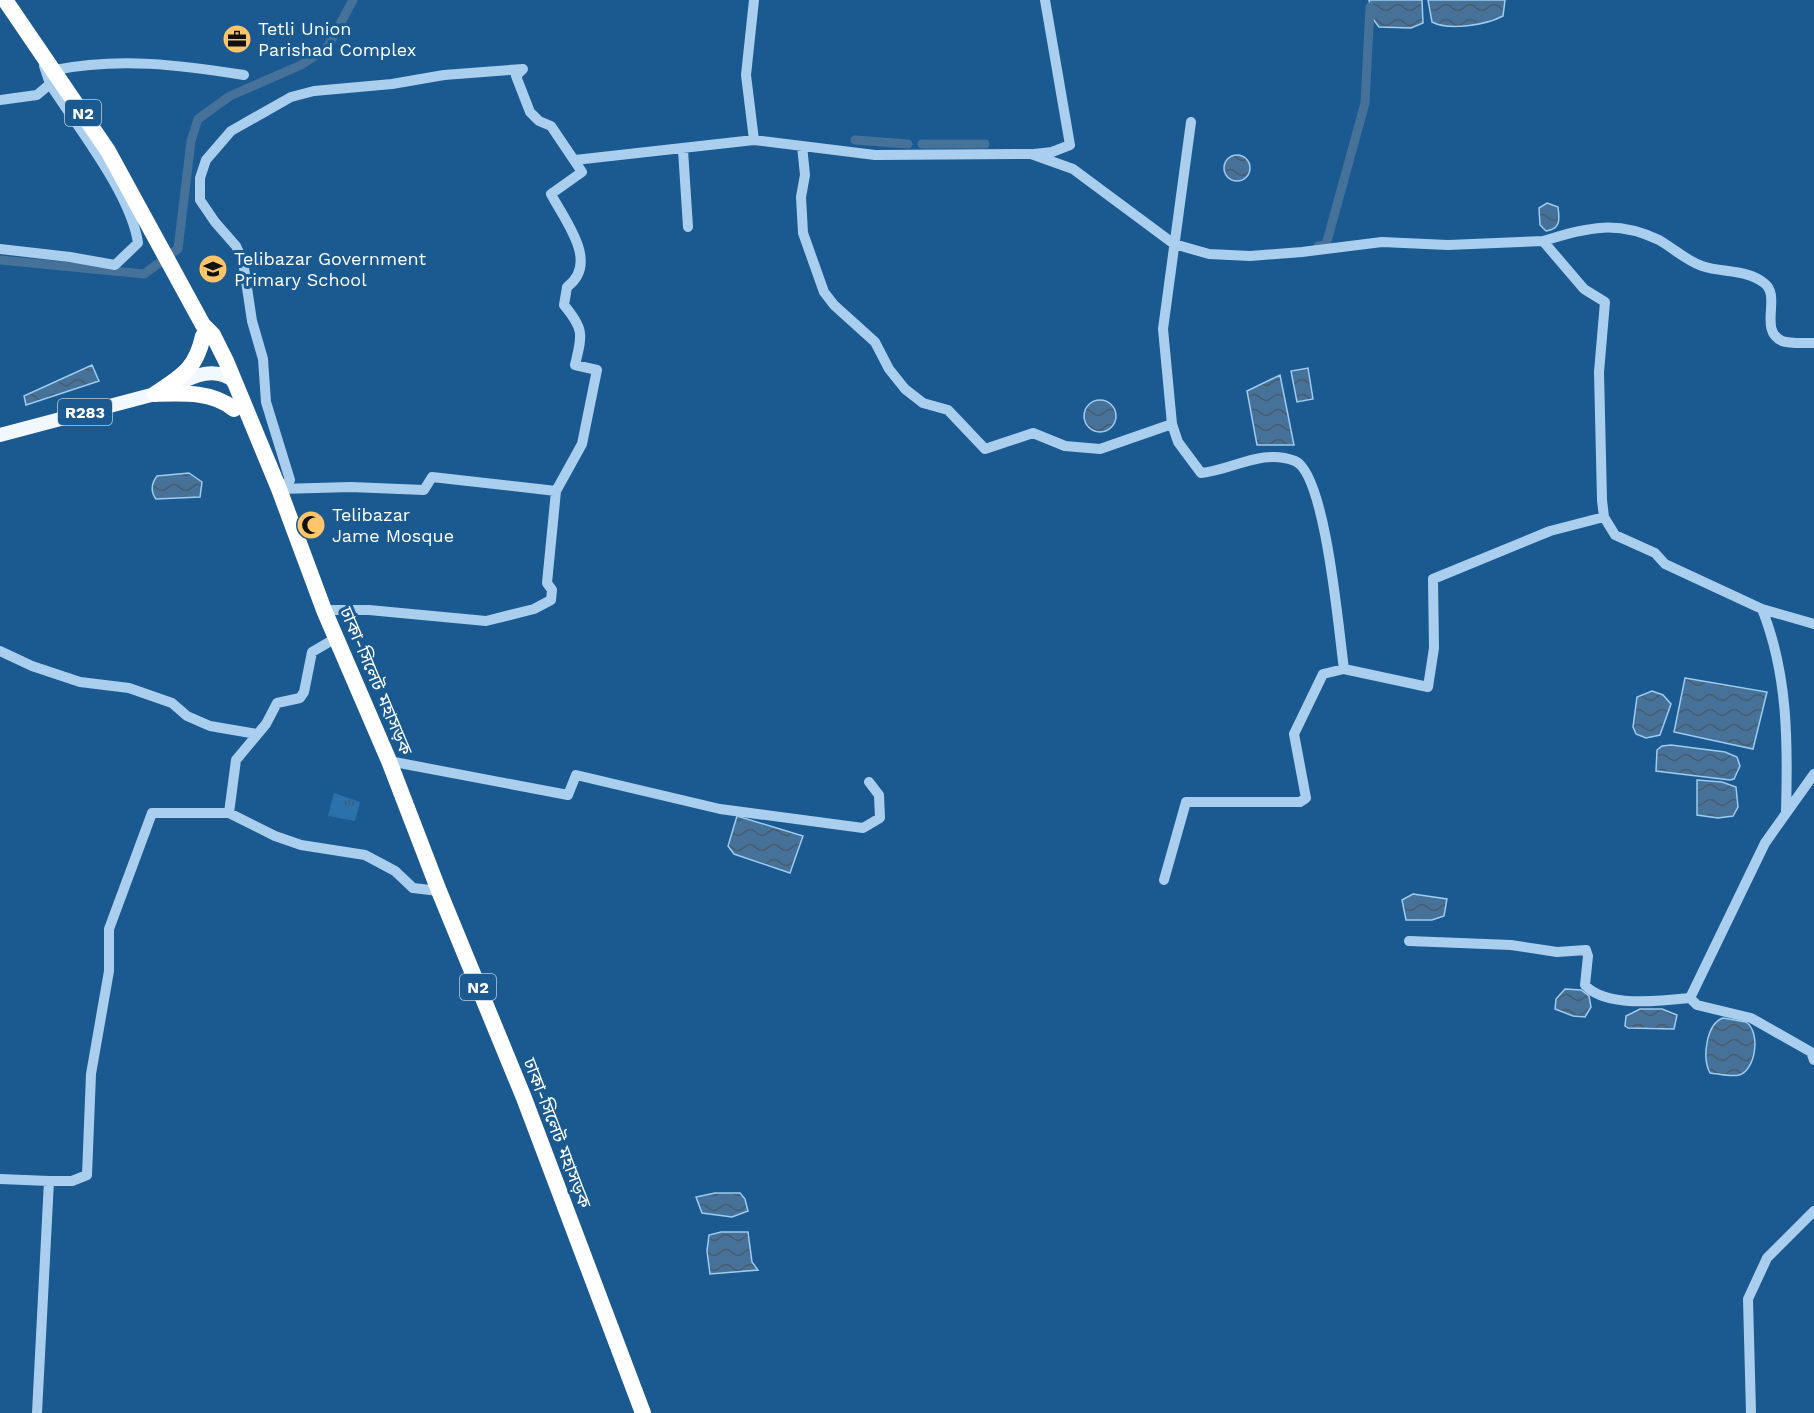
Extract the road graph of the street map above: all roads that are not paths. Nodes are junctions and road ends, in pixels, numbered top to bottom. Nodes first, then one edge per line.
1 (5, 0) edge
2 (754, 0) edge
3 (1045, 0) edge
4 (244, 75) dead end
5 (53, 77) junction
6 (0, 100) edge
7 (1191, 122) dead end
8 (754, 140) junction
9 (802, 146) junction
10 (682, 150) junction
11 (1031, 154) junction
12 (575, 160) junction
13 (688, 227) dead end
14 (1543, 241) junction
15 (1174, 244) junction
16 (0, 249) edge
17 (203, 331) junction
18 (1814, 343) edge
19 (223, 367) junction
20 (162, 392) junction
21 (234, 409) junction
22 (1172, 424) junction
23 (0, 435) edge
24 (279, 489) junction
25 (556, 491) junction
26 (1604, 517) junction
27 (306, 565) junction
28 (1762, 609) junction
29 (324, 610) junction
30 (1814, 624) edge
31 (336, 638) junction
32 (0, 651) edge
33 (1344, 669) junction
34 (257, 734) junction
35 (389, 761) junction
36 (1814, 774) edge
37 (869, 782) dead end
38 (229, 813) junction
39 (1786, 813) junction
40 (1164, 880) dead end
41 (439, 891) junction
42 (1408, 941) dead end
43 (1690, 998) junction
44 (1814, 1060) edge
45 (0, 1179) edge
46 (49, 1181) junction
47 (1814, 1210) edge
48 (37, 1413) edge
49 (643, 1413) edge
50 (1751, 1413) edge

1 - 5 highway, N2
2 - 8 street
3 - 11 street
4 - 5 street
5 - 6 street
5 - 16 street
5 - 17 highway, N2
7 - 15 street
8 - 9 street
8 - 10 street
9 - 11 street
9 - 22 street
10 - 12 street
10 - 13 street
11 - 15 street
12 - 24 street
12 - 25 street
14 - 15 street
14 - 18 street
14 - 26 street
15 - 22 street
17 - 19 highway
17 - 20 highway, R283
19 - 20 main road, R283
19 - 21 highway
19 - 24 highway, ঢাকা-সিলেট মহাসড়ক / N2
20 - 21 highway, R283
20 - 23 main road, R283
21 - 27 highway
22 - 33 street
24 - 25 street
24 - 27 highway, ঢাকা-সিলেট মহাসড়ক / N2
25 - 29 street
26 - 28 street
26 - 33 street
27 - 29 highway, ঢাকা-সিলেট মহাসড়ক / N2
28 - 30 street
28 - 39 street
29 - 31 highway, ঢাকা-সিলেট মহাসড়ক / N2
31 - 34 street
31 - 35 highway, ঢাকা-সিলেট মহাসড়ক / N2
32 - 34 street
33 - 40 street
34 - 38 street
35 - 37 street
35 - 41 highway, ঢাকা-সিলেট মহাসড়ক / N2
36 - 39 street
38 - 41 street
38 - 46 street
39 - 43 street
41 - 49 highway, ঢাকা-সিলেট মহাসড়ক / N2
42 - 43 street
43 - 44 street
45 - 46 street
46 - 48 street
47 - 50 street

